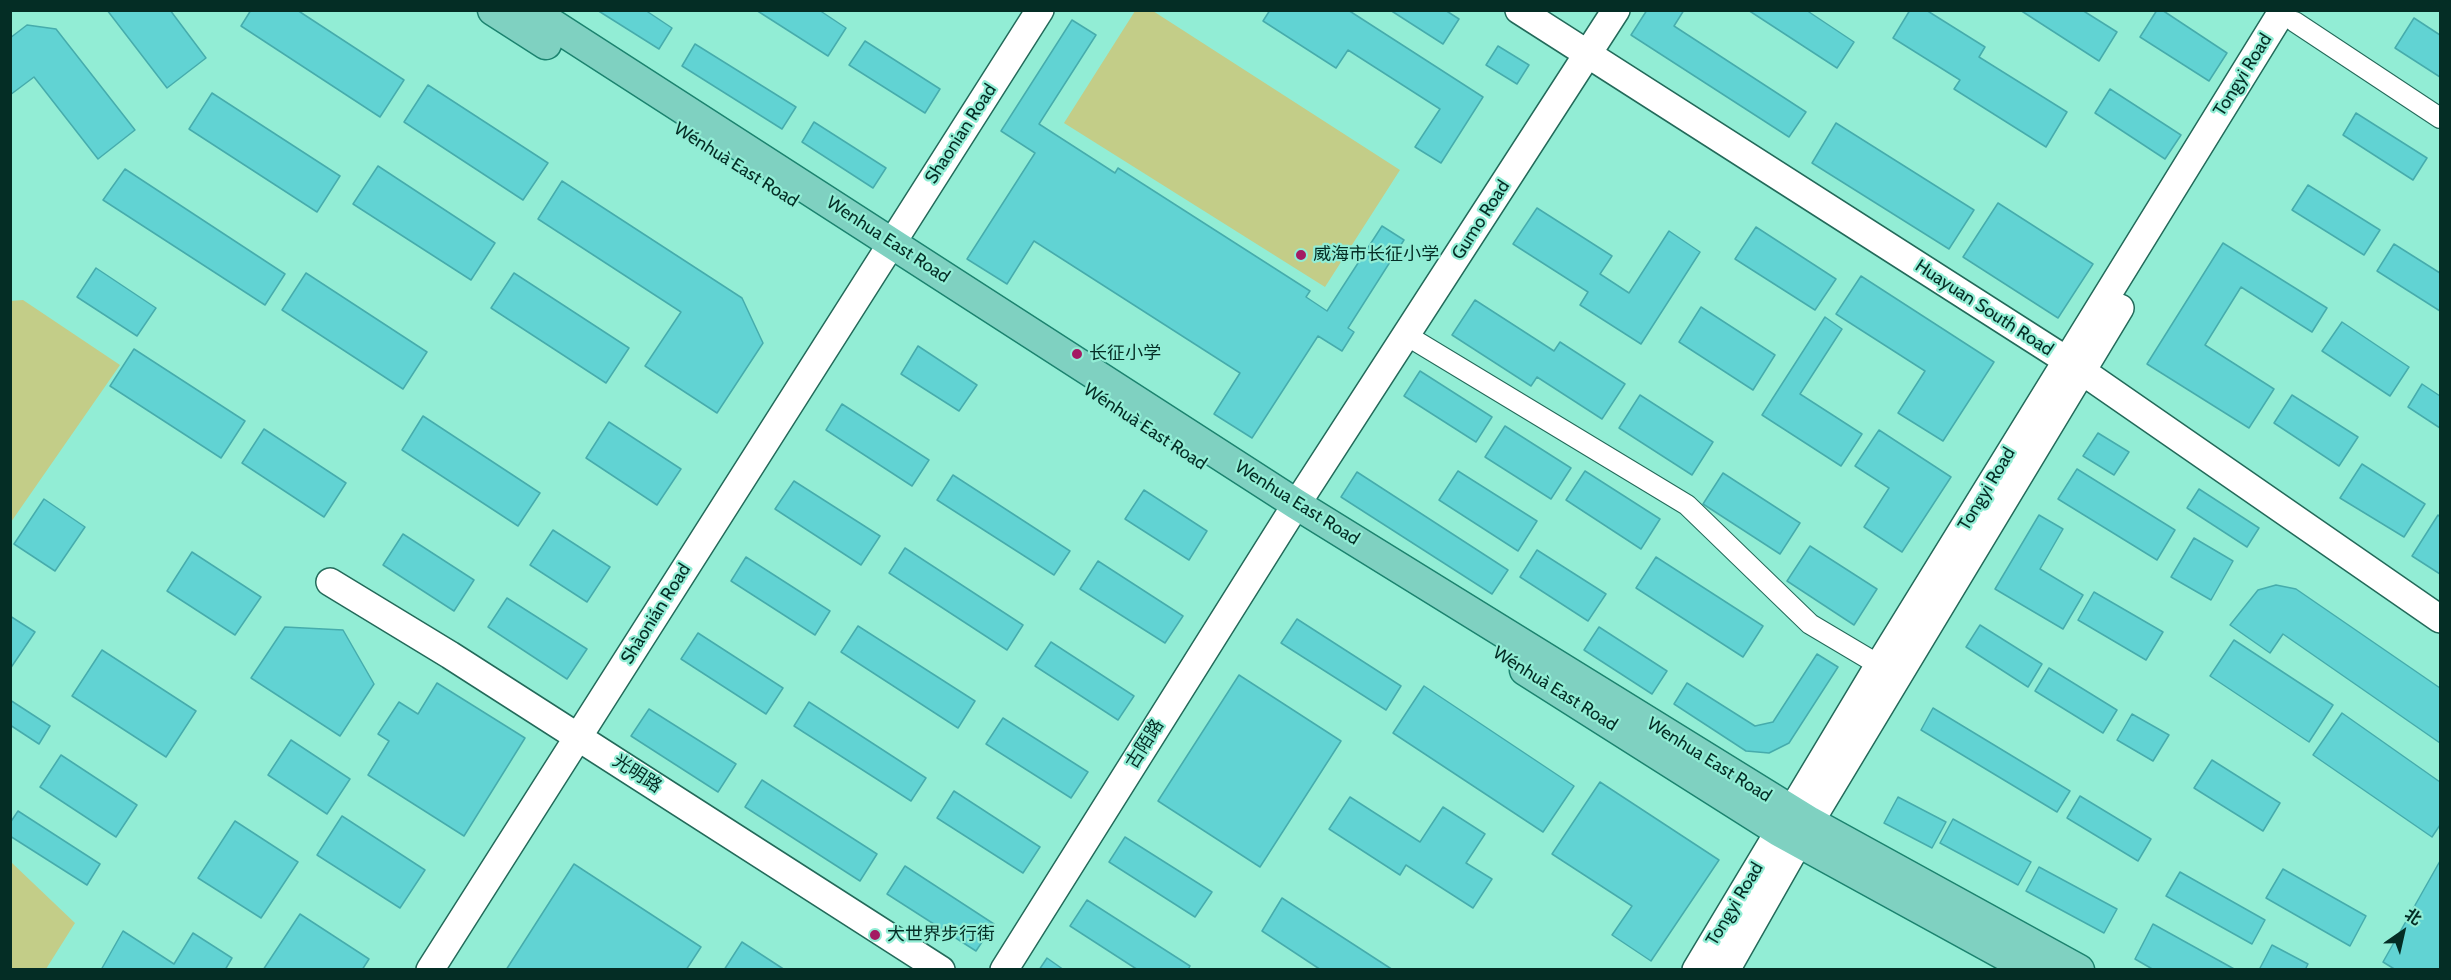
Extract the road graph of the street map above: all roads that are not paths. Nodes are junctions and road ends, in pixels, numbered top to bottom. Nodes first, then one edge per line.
1 (493, 10) edge
2 (530, 10) edge
3 (1040, 10) edge
4 (1520, 10) edge
5 (1616, 10) edge
6 (2293, 14) edge
7 (1589, 55) junction
8 (2440, 118) edge
9 (887, 250) junction
10 (1406, 335) junction
11 (2074, 366) junction
12 (1292, 511) junction
13 (330, 582) dead end
14 (2440, 619) edge
15 (1879, 665) junction
16 (578, 736) junction
17 (1795, 826) junction
18 (430, 969) edge
19 (941, 969) edge
20 (1004, 969) edge
21 (1696, 969) edge
22 (1726, 969) edge
23 (2032, 969) edge
24 (2079, 969) edge

1 - 9 main road, Wénhuà East Road
2 - 9 main road, Wenhua East Road
3 - 9 street, Shaonian Road
4 - 7 street, Huayuan South Road
5 - 7 street, Gumo Road
6 - 8 street
6 - 11 street, Tongyi Road
7 - 10 street, Gumo Road
7 - 11 street, Huayuan South Road
9 - 12 main road, Wénhuà East Road
9 - 16 street, Shàonián Road
10 - 12 street, Gumo Road
10 - 15 street
11 - 14 street, Huayuan South Road
11 - 15 street, Tongyi Road
11 - 17 street, Tongyi Road
12 - 17 main road, Wénhuà East Road
12 - 20 street, 古陌路
13 - 16 street, 光明路
15 - 17 street, Tongyi Road
16 - 18 street, Shàonián Road
16 - 19 street, 光明路
17 - 21 street, Tongyi Road
17 - 22 street, Tongyi Road
17 - 23 main road
17 - 24 main road

